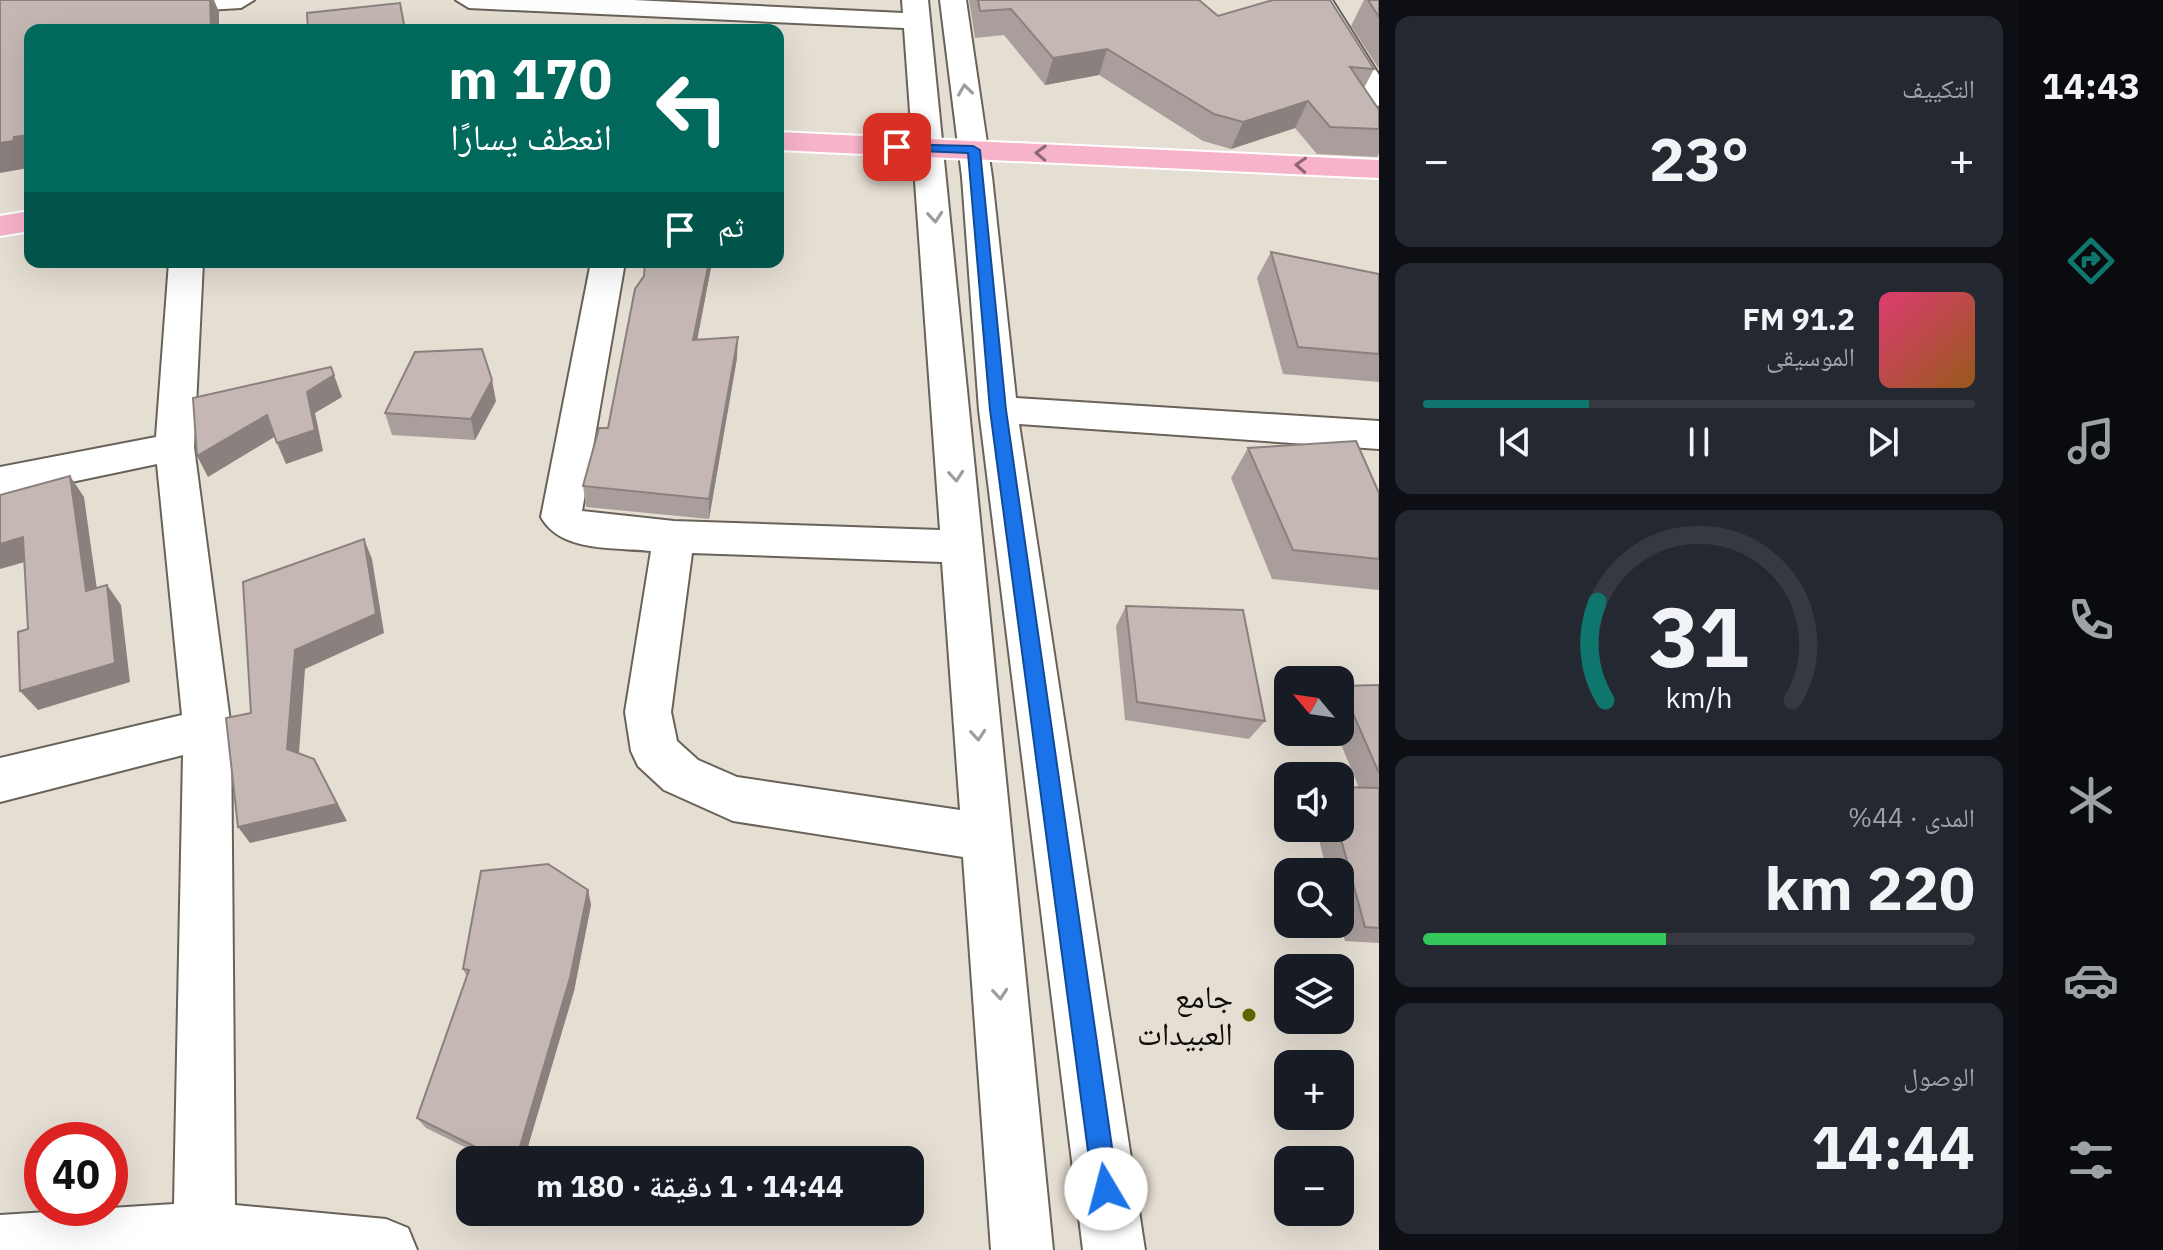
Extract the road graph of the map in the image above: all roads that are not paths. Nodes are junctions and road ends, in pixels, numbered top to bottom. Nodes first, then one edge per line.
1 (241, 0) edge
2 (469, 0) edge
3 (136, 7) edge
4 (928, 7) edge
5 (1334, 10) edge
6 (616, 18) edge
7 (1379, 98) edge
8 (784, 142) edge
9 (929, 161) junction
10 (975, 163) junction
11 (784, 167) edge
12 (1379, 169) edge
13 (1379, 194) edge
14 (24, 201) edge
15 (0, 204) edge
16 (24, 222) edge
17 (0, 226) edge
18 (186, 268) edge
19 (607, 268) edge
20 (998, 410) junction
21 (1379, 435) edge
22 (175, 447) junction
23 (0, 482) edge
24 (674, 537) junction
25 (962, 547) junction
26 (207, 729) junction
27 (0, 780) edge
28 (987, 837) junction
29 (201, 1241) edge
30 (0, 1246) edge
31 (386, 1250) edge
32 (1022, 1250) edge
33 (1114, 1250) edge

1 - 3 street
2 - 6 street
4 - 6 street
4 - 9 street
10 -> 4 street
5 - 7 street
8 - 9 main road
9 - 10 main road
9 - 11 main road
9 -> 25 street
12 -> 10 main road
10 - 13 main road
10 - 20 street
14 - 15 main road
16 - 17 main road
18 - 22 street
19 - 24 street
20 - 21 street
20 - 33 street
22 - 23 street
22 - 26 street
24 - 25 street
24 - 28 street
25 -> 28 street
26 - 27 street
26 - 29 street
28 -> 32 street
29 - 30 street
29 - 31 street

